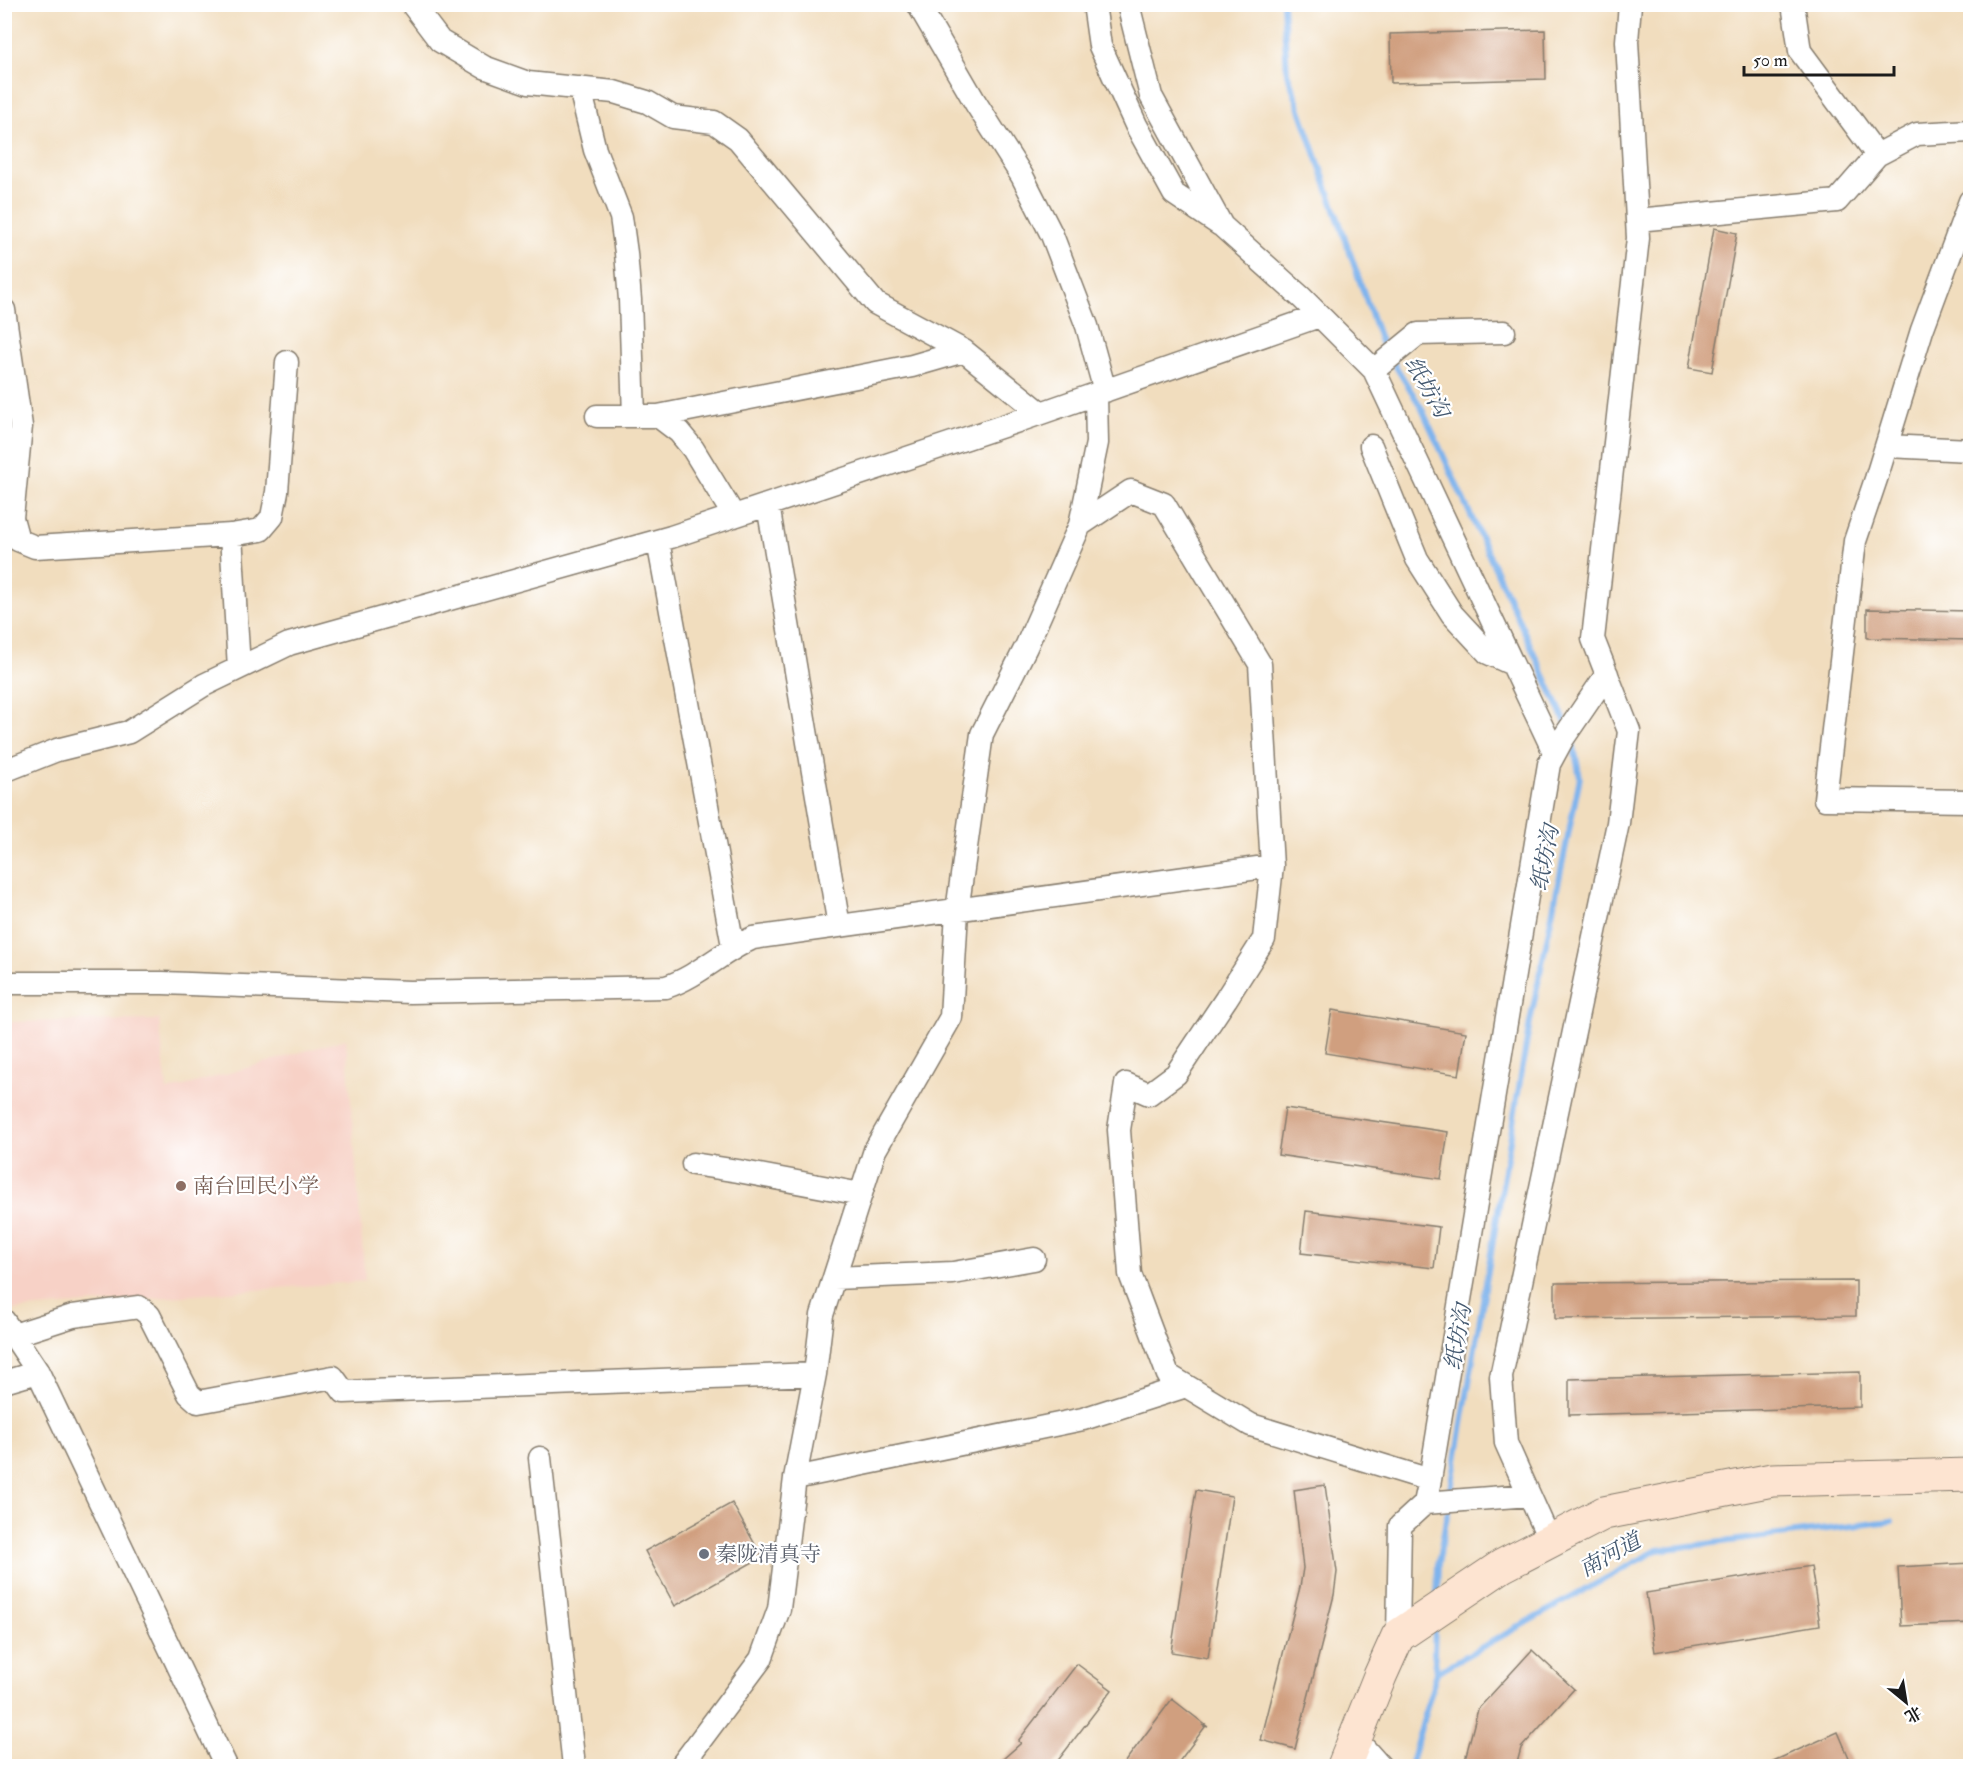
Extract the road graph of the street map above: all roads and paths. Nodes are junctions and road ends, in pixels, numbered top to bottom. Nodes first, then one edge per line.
1 (412, 4) edge
2 (918, 4) edge
3 (1094, 4) edge
4 (1128, 4) edge
5 (1630, 4) edge
6 (1793, 4) edge
7 (580, 88) junction
8 (1971, 131) edge
9 (1877, 155) junction
10 (1971, 201) edge
11 (1637, 220) junction
12 (1222, 226) junction
13 (4, 309) edge
14 (1319, 316) junction
15 (1504, 332) dead end
16 (964, 351) junction
17 (1386, 360) junction
18 (287, 362) dead end
19 (1101, 392) junction
20 (1041, 413) junction
21 (597, 416) dead end
22 (634, 416) junction
23 (658, 416) junction
24 (1371, 446) dead end
25 (1887, 446) junction
26 (1971, 450) edge
27 (768, 505) junction
28 (734, 516) junction
29 (1080, 525) junction
30 (231, 535) junction
31 (658, 541) junction
32 (1512, 664) junction
33 (239, 668) junction
34 (1607, 675) junction
35 (1558, 746) junction
36 (4, 771) edge
37 (1971, 801) edge
38 (1272, 866) junction
39 (957, 910) junction
40 (839, 927) junction
41 (733, 946) junction
42 (4, 983) edge
43 (693, 1164) dead end
44 (861, 1194) junction
45 (1034, 1259) dead end
46 (834, 1278) junction
47 (9, 1328) edge
48 (38, 1372) junction
49 (815, 1374) junction
50 (4, 1382) edge
51 (1186, 1386) junction
52 (540, 1458) dead end
53 (1971, 1475) edge
54 (795, 1478) junction
55 (1430, 1480) junction
56 (1529, 1495) junction
57 (1432, 1502) junction
58 (1550, 1541) junction
59 (1407, 1630) junction
60 (1349, 1752) edge
61 (226, 1767) edge
62 (574, 1767) edge
63 (681, 1767) edge
64 (1380, 1767) edge

1 - 7 street
2 - 19 street
3 - 12 street
4 - 12 street
5 - 11 street
6 - 9 street
7 - 16 street
7 - 22 street
8 - 9 street
9 - 11 street
10 - 25 street
11 - 34 street
12 - 14 street
13 - 30 street
14 - 17 street
14 - 19 street
15 - 17 street
16 - 20 street
16 - 23 street
17 - 32 street
18 - 30 street
19 - 20 street
19 - 29 street
20 - 27 street
21 - 22 street
22 - 23 street
23 - 28 street
24 - 32 street
25 - 26 street
25 - 37 street
27 - 28 street
27 - 40 street
28 - 31 street
29 - 38 street
29 - 39 street
30 - 33 street
31 - 33 street
31 - 41 street
32 - 35 street
33 - 36 street
34 - 35 street
34 - 56 street
35 - 55 street
38 - 39 street
38 - 51 street
39 - 40 street
39 - 44 street
40 - 41 street
41 - 42 street
43 - 44 street
44 - 46 street
45 - 46 street
46 - 49 street
47 - 48 street
47 - 49 street
48 - 50 street
48 - 61 street
49 - 54 street
51 - 54 street
51 - 55 street
52 - 62 street
53 - 58 street
54 - 63 street
55 - 57 street
56 - 57 street
56 - 58 street
57 - 59 street
58 - 59 street
59 - 60 street
60 - 64 street

